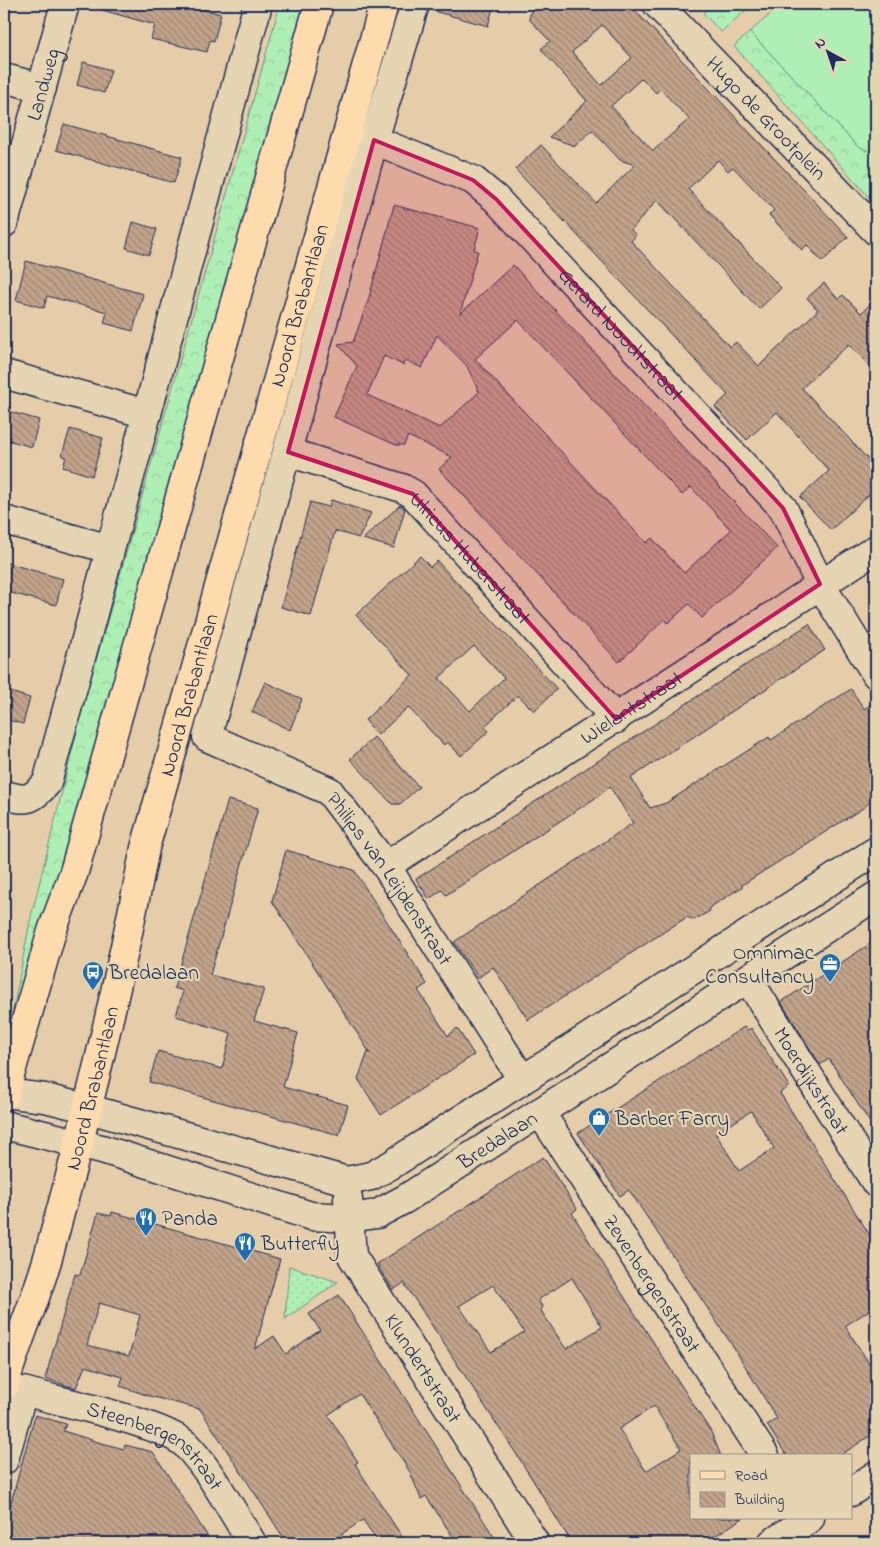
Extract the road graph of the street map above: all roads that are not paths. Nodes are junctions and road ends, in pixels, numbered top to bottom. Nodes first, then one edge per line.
1 (65, 4) edge
2 (258, 4) edge
3 (319, 4) edge
4 (384, 4) edge
5 (415, 4) edge
6 (656, 4) edge
7 (4, 78) edge
8 (42, 88) junction
9 (374, 140) junction
10 (4, 223) edge
11 (876, 231) edge
12 (4, 374) edge
13 (147, 414) junction
14 (288, 452) junction
15 (4, 520) edge
16 (110, 549) junction
17 (876, 549) edge
18 (820, 584) junction
19 (876, 674) edge
20 (616, 718) junction
21 (207, 737) joint
22 (4, 795) edge
23 (876, 851) edge
24 (386, 866) junction
25 (876, 896) edge
26 (748, 979) junction
27 (522, 1079) junction
28 (4, 1094) edge
29 (88, 1109) junction
30 (540, 1112) junction
31 (4, 1125) edge
32 (79, 1142) junction
33 (348, 1181) junction
34 (876, 1183) edge
35 (348, 1218) junction
36 (13, 1389) edge
37 (764, 1454) edge
38 (4, 1460) edge
39 (876, 1476) edge
40 (852, 1491) edge
41 (806, 1520) edge
42 (252, 1543) edge
43 (536, 1543) edge
44 (772, 1543) edge

1 - 8 street, Landweg
2 - 13 street
3 - 28 main road
4 - 29 main road, Noord Brabantlaan
5 - 9 street, Noord Brabantlaan
6 - 11 street, Hugo de Grootplein
7 - 8 street
8 - 10 street, Landweg
9 - 14 street, Noord Brabantlaan
9 - 18 street, Gerard Noodtstraat
12 - 13 street
13 - 16 street
14 - 20 street, Ulricus Huberstraat
14 - 21 street, Noord Brabantlaan
15 - 16 street
16 - 22 street
17 - 18 street, Wielantstraat
18 - 19 street, Gerard Noodtstraat
18 - 20 street, Wielantstraat
20 - 24 street, Wielantstraat
21 - 24 street, Philips van Leijdenstraat
23 - 27 street, Bredalaan
24 - 27 street, Philips van Leijdenstraat
25 - 26 street, Bredalaan
26 - 30 street, Bredalaan
26 - 34 street, Moerdijkstraat
27 - 33 street, Bredalaan
28 - 29 street, Bredalaan
29 - 32 main road, Noord Brabantlaan
29 - 33 street, Bredalaan
30 - 35 street, Bredalaan
30 - 37 street, Zevenbergenstraat
31 - 32 street, Bredalaan
32 - 35 street, Bredalaan
32 - 36 main road, Noord Brabantlaan
33 - 35 street, Klundertstraat
35 - 43 street, Klundertstraat
36 - 38 street, Noord Brabantlaan
36 - 42 street, Steenbergenstraat
39 - 40 street
41 - 44 street

